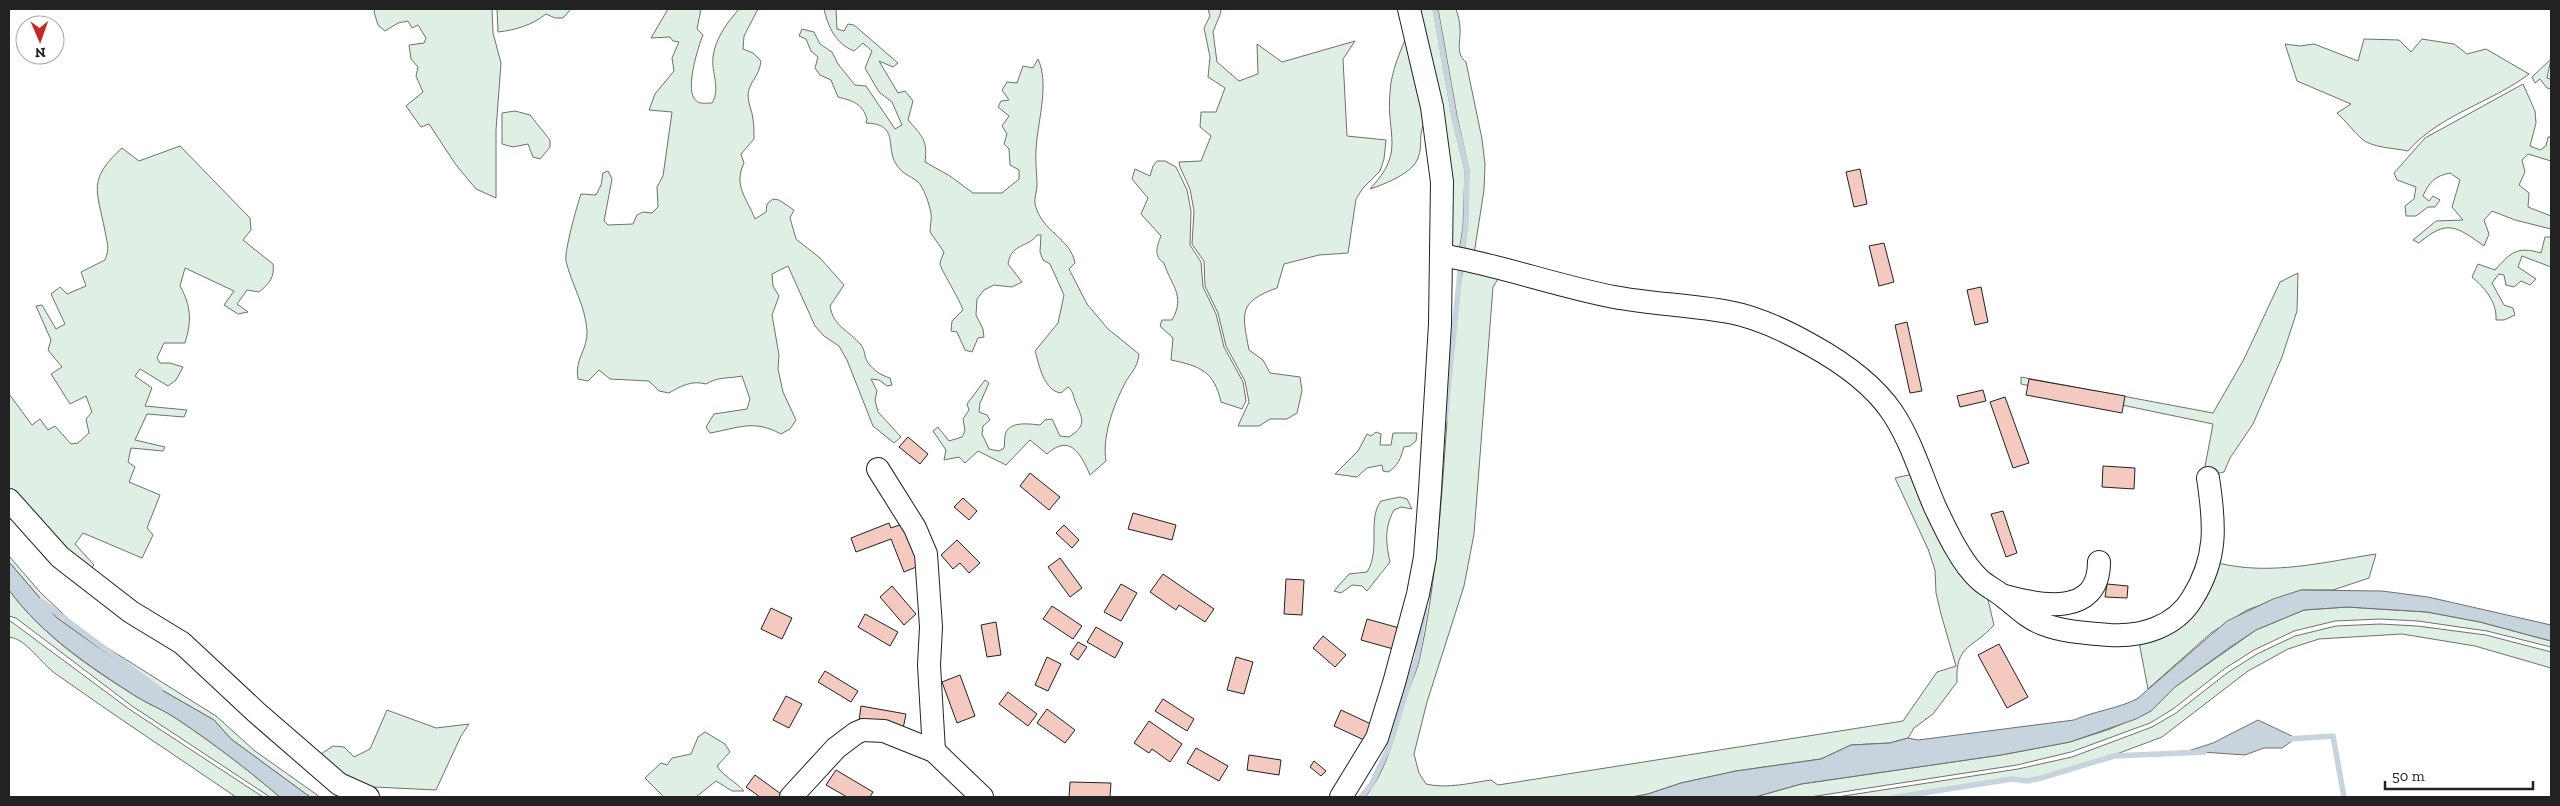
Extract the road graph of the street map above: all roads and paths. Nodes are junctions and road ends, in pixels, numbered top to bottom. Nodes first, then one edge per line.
1 (1409, 9) edge
2 (1453, 257) junction
3 (878, 469) dead end
4 (2208, 478) dead end
5 (9, 500) edge
6 (2099, 562) dead end
7 (2002, 595) junction
8 (934, 751) junction
9 (368, 797) edge
10 (791, 797) edge
11 (982, 797) edge
12 (1341, 797) edge

1 - 2 street
2 - 7 street
2 - 12 street
3 - 8 street
4 - 7 street
5 - 9 street
6 - 7 street
8 - 10 street
8 - 11 street

